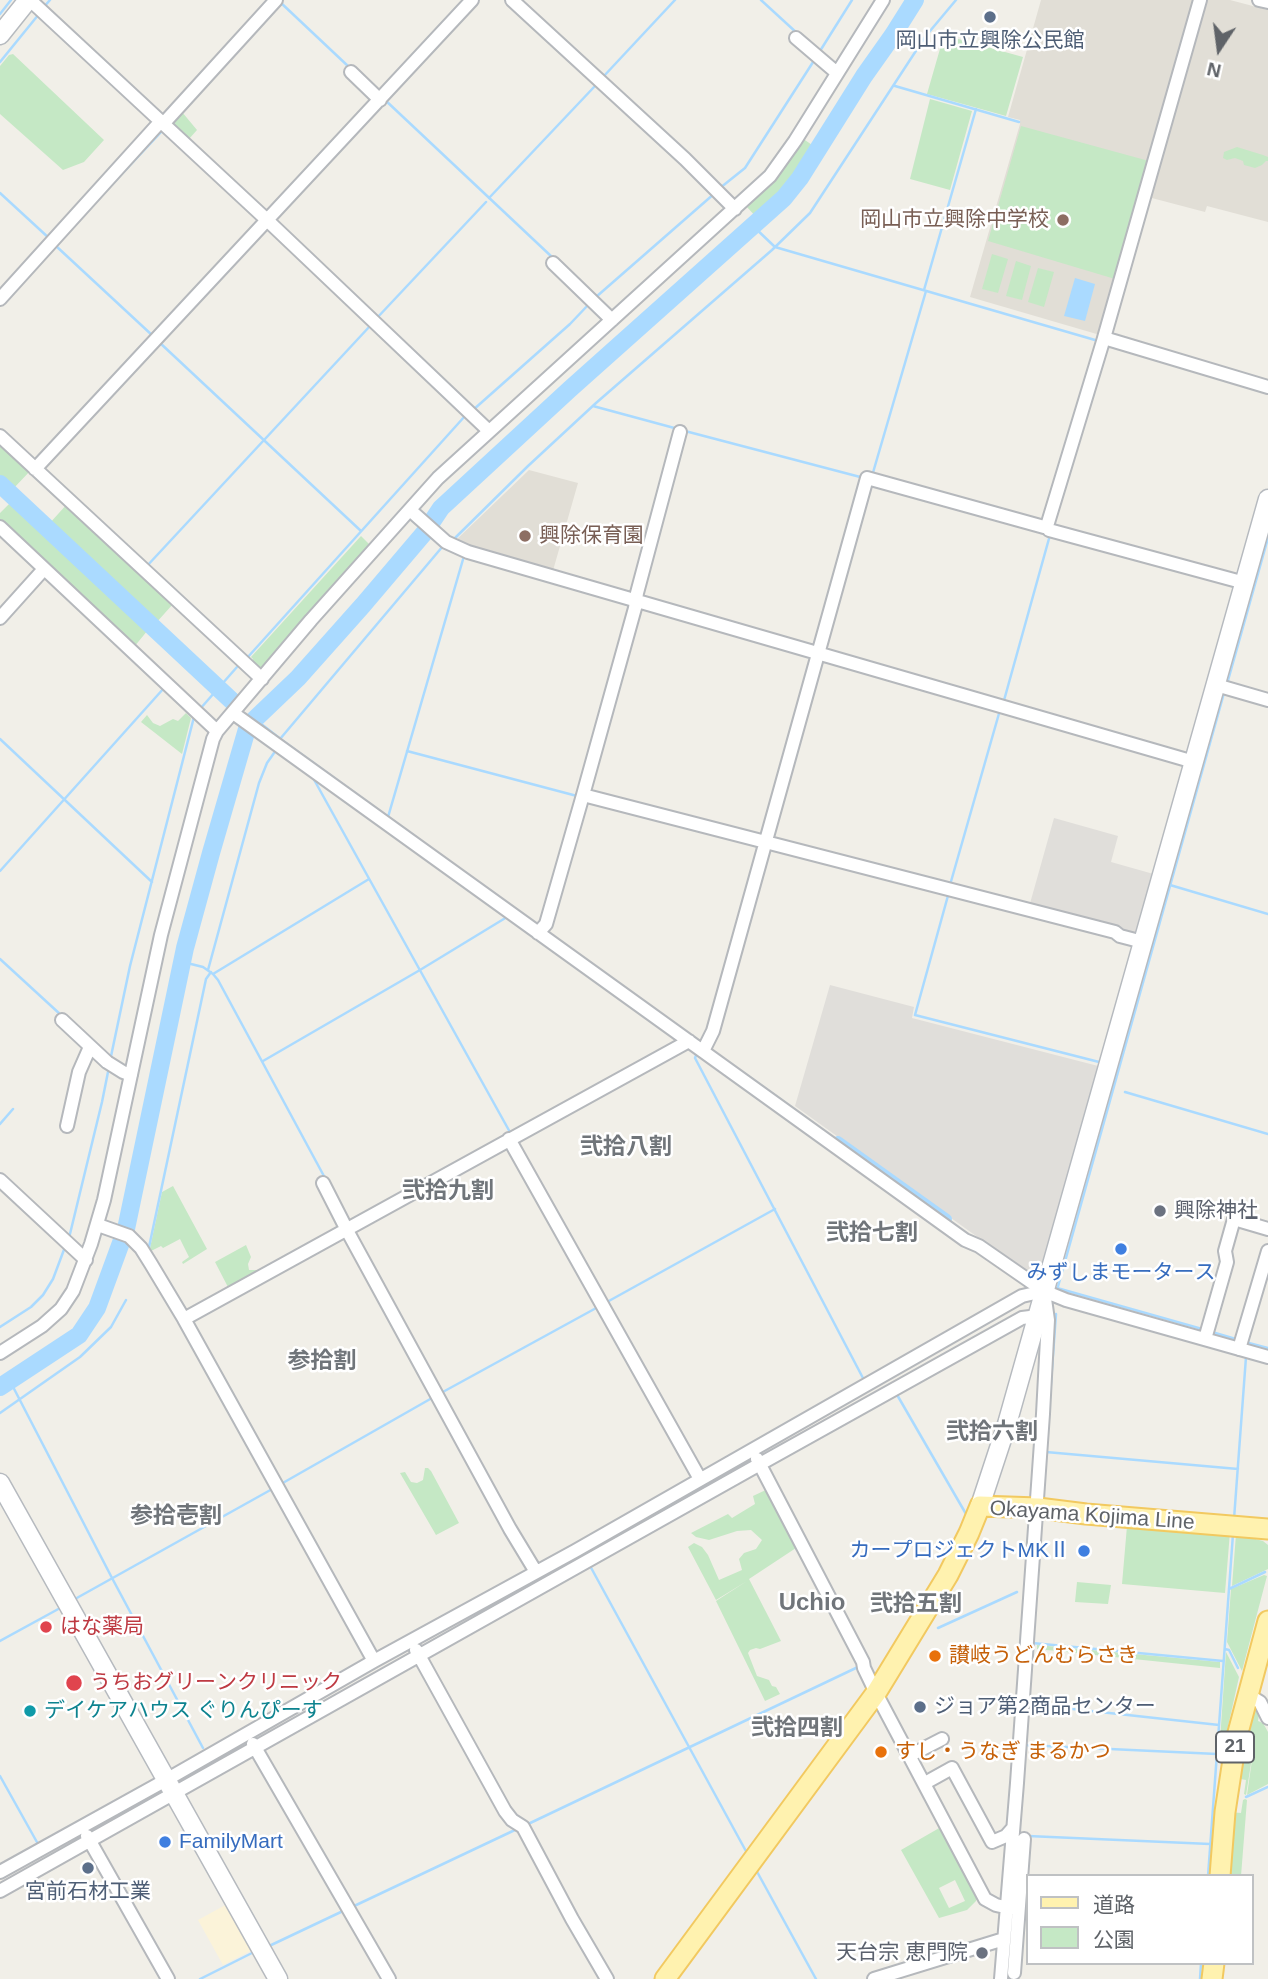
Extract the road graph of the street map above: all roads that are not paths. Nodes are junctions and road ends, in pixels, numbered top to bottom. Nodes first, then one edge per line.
1 (276, 0) edge
2 (472, 0) edge
3 (512, 0) edge
4 (883, 0) edge
5 (1200, 0) edge
6 (1259, 0) edge
7 (1268, 2) edge
8 (35, 5) edge
9 (0, 35) edge
10 (796, 38) dead end
11 (351, 72) dead end
12 (837, 73) junction
13 (380, 100) junction
14 (165, 123) junction
15 (735, 209) junction
16 (267, 220) junction
17 (553, 262) dead end
18 (0, 299) edge
19 (612, 320) junction
20 (1104, 338) junction
21 (1268, 387) edge
22 (489, 432) junction
23 (680, 432) dead end
24 (0, 436) edge
25 (36, 467) junction
26 (1268, 499) edge
27 (410, 510) junction
28 (1047, 526) junction
29 (0, 527) edge
30 (42, 571) junction
31 (1244, 583) junction
32 (636, 601) junction
33 (0, 618) edge
34 (817, 654) junction
35 (262, 679) junction
36 (1222, 686) junction
37 (1268, 700) edge
38 (236, 715) junction
39 (217, 732) junction
40 (1194, 762) junction
41 (582, 797) junction
42 (766, 842) junction
43 (541, 930) junction
44 (1143, 942) junction
45 (62, 1020) dead end
46 (689, 1041) junction
47 (90, 1047) junction
48 (705, 1048) junction
49 (131, 1075) junction
50 (67, 1126) dead end
51 (512, 1138) junction
52 (0, 1180) edge
53 (323, 1183) dead end
54 (98, 1225) junction
55 (349, 1227) junction
56 (1268, 1229) edge
57 (1268, 1251) edge
58 (86, 1260) junction
59 (1044, 1291) junction
60 (1030, 1317) dead end
61 (184, 1319) junction
62 (1206, 1334) junction
63 (1240, 1344) junction
64 (0, 1353) edge
65 (1268, 1357) edge
66 (759, 1460) junction
67 (700, 1479) junction
68 (0, 1483) edge
69 (671, 1506) junction
70 (980, 1506) junction
71 (1040, 1508) junction
72 (639, 1525) junction
73 (1268, 1529) edge
74 (536, 1572) junction
75 (1268, 1621) edge
76 (416, 1650) junction
77 (374, 1661) junction
78 (876, 1693) junction
79 (1247, 1694) junction
80 (1268, 1717) edge
81 (942, 1739) dead end
82 (255, 1744) junction
83 (913, 1755) junction
84 (928, 1781) dead end
85 (171, 1787) junction
86 (1013, 1828) junction
87 (89, 1836) junction
88 (1024, 1839) dead end
89 (0, 1872) edge
90 (1220, 1874) edge
91 (0, 1891) edge
92 (1013, 1909) junction
93 (1004, 1939) junction
94 (1014, 1973) dead end
95 (168, 1979) edge
96 (278, 1979) edge
97 (389, 1979) edge
98 (607, 1979) edge
99 (665, 1979) edge
100 (874, 1979) edge
101 (1001, 1979) edge

1 - 14 street
2 - 13 street
3 - 15 street
4 - 12 street
5 - 20 street
6 - 7 street
8 - 9 street
8 - 14 street
10 - 12 street
11 - 13 street
12 - 15 street
13 - 16 street
14 - 16 street
14 - 18 street
15 - 19 street
16 - 22 street
16 - 25 street
17 - 19 street
19 - 22 street
20 - 21 street
20 - 28 street
22 - 27 street
23 - 32 street
24 - 25 street
25 - 35 street
26 - 31 street
27 - 32 street
27 - 35 street
28 - 31 street
28 - 34 street
29 - 30 street
30 - 33 street
30 - 39 street
31 - 36 street
32 - 34 street
32 - 41 street
34 - 40 street
34 - 42 street
35 - 38 street
36 - 37 street
36 - 40 street
38 - 39 street
38 - 43 street
39 - 49 street
40 - 44 street
41 - 42 street
41 - 43 street
42 - 44 street
42 - 48 street
43 - 46 street
44 - 59 street
45 - 47 street
46 - 48 street
46 - 51 street
47 - 49 street
47 - 50 street
48 - 59 street
49 - 54 street
51 - 55 street
51 - 67 street
52 - 58 street
53 - 55 street
54 - 58 street
54 - 61 street
55 - 61 street
55 - 74 street
56 - 62 street
57 - 63 street
58 - 64 street
59 - 62 street
59 - 66 street
59 - 70 street
59 - 71 street
60 - 66 street
61 - 77 street
62 - 63 street
63 - 65 street
66 - 67 street
66 - 69 street
66 - 78 street
67 - 69 street
68 - 85 street
69 - 72 street
70 - 71 main road, Okayama Kojima Line
70 - 78 main road, Okayama Kojima Line
71 - 73 main road, Okayama Kojima Line
71 - 86 street
72 - 74 street
72 - 76 street
74 - 76 street
75 - 79 main road, 21
76 - 77 street
76 - 82 street
76 - 98 street
77 - 82 street
78 - 83 street
78 - 99 main road, Okayama Kojima Line
79 - 80 street
79 - 90 main road, 21
81 - 83 street
82 - 85 street
82 - 97 street
83 - 92 street
84 - 86 street
85 - 87 street
85 - 96 street
86 - 92 street
87 - 89 street
87 - 91 street
87 - 95 street
88 - 92 street
92 - 93 street
92 - 94 street
93 - 100 street
93 - 101 street

